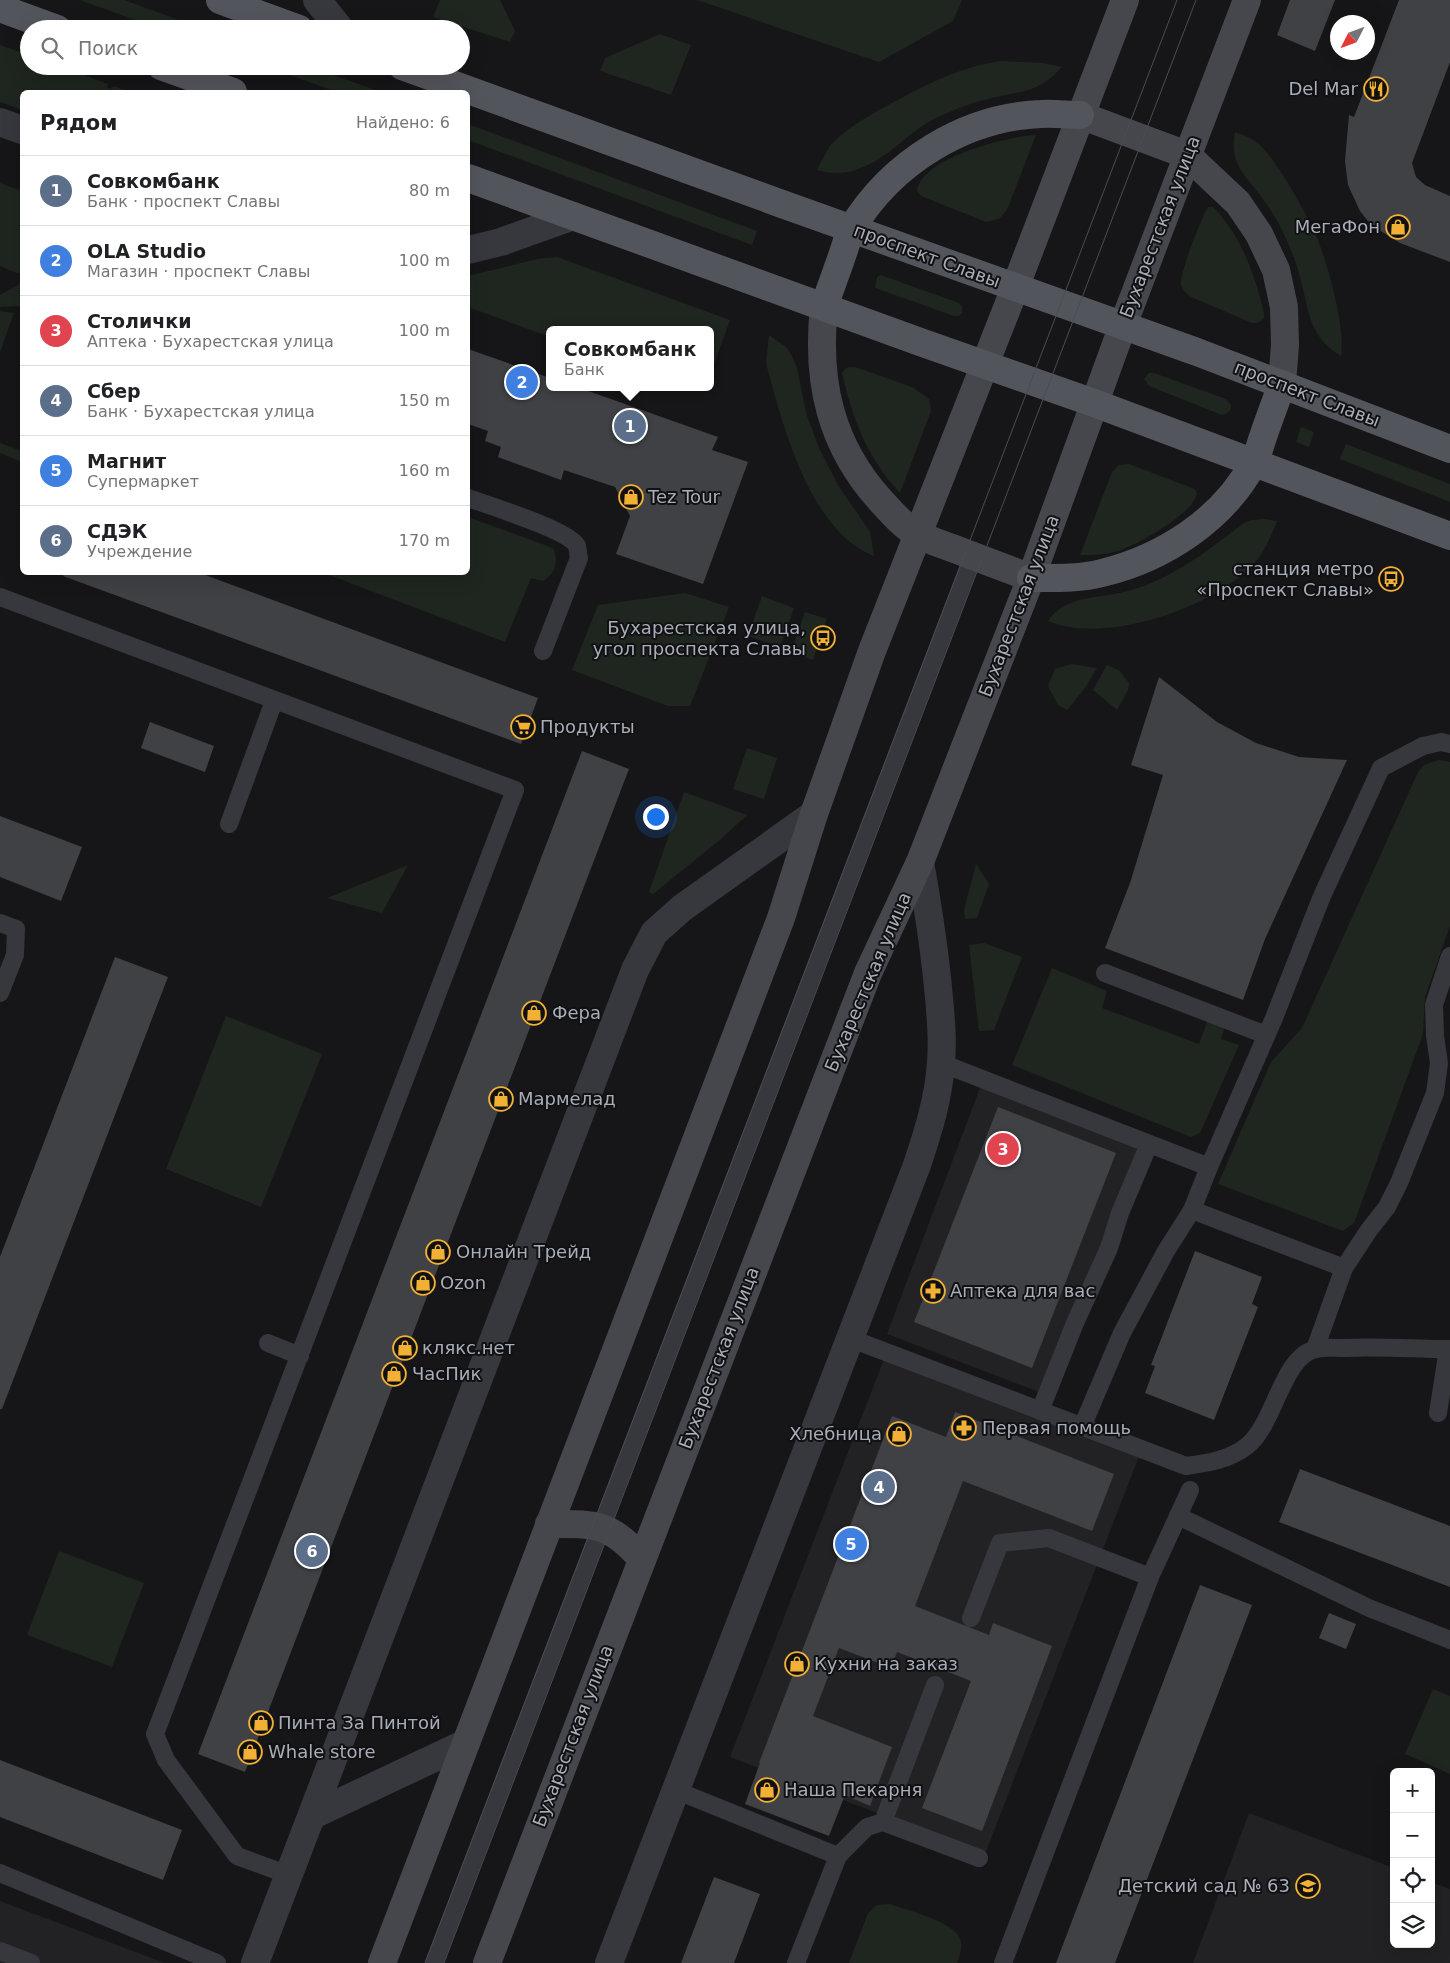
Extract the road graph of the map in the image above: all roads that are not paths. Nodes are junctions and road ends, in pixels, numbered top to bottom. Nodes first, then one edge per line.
1 (220, 0) edge
2 (317, 0) edge
3 (1125, 0) edge
4 (1246, 0) edge
5 (0, 8) edge
6 (33, 20) edge
7 (274, 20) edge
8 (333, 20) edge
9 (186, 75) edge
10 (427, 75) edge
11 (227, 90) edge
12 (468, 90) edge
13 (470, 91) edge
14 (1080, 115) junction
15 (0, 122) edge
16 (20, 129) edge
17 (1187, 155) junction
18 (470, 179) edge
19 (573, 216) junction
20 (851, 229) junction
21 (470, 250) edge
22 (1015, 288) junction
23 (824, 307) junction
24 (1123, 326) junction
25 (984, 365) junction
26 (1282, 384) junction
27 (1094, 403) junction
28 (1450, 448) edge
29 (1254, 462) junction
30 (470, 499) edge
31 (917, 534) junction
32 (1450, 536) edge
33 (973, 556) junction
34 (1031, 578) junction
35 (0, 597) edge
36 (543, 651) dead end
37 (274, 700) junction
38 (1450, 744) edge
39 (814, 814) junction
40 (229, 824) dead end
41 (920, 862) junction
42 (0, 923) edge
43 (1450, 956) edge
44 (1105, 973) dead end
45 (0, 993) edge
46 (1266, 1035) junction
47 (941, 1063) junction
48 (1149, 1144) junction
49 (1209, 1167) junction
50 (1192, 1210) junction
51 (1344, 1268) junction
52 (849, 1338) junction
53 (268, 1343) dead end
54 (1315, 1349) junction
55 (1449, 1349) edge
56 (300, 1356) junction
57 (1040, 1411) junction
58 (1438, 1413) dead end
59 (1082, 1427) junction
60 (1186, 1466) junction
61 (1190, 1490) junction
62 (1178, 1516) junction
63 (549, 1524) junction
64 (1197, 1526) junction
65 (601, 1528) junction
66 (641, 1558) junction
67 (1150, 1577) junction
68 (971, 1618) dead end
69 (1450, 1640) edge
70 (935, 1685) dead end
71 (466, 1743) junction
72 (675, 1790) junction
73 (313, 1814) junction
74 (883, 1822) junction
75 (838, 1856) junction
76 (980, 1858) dead end
77 (0, 1873) edge
78 (289, 1875) junction
79 (0, 1951) edge
80 (31, 1963) edge
81 (217, 1963) edge
82 (255, 1963) edge
83 (382, 1963) edge
84 (434, 1963) edge
85 (486, 1963) edge
86 (609, 1963) edge
87 (796, 1963) edge
88 (1003, 1963) edge

1 - 7 main road
2 - 8 street
3 - 14 main road
4 - 17 main road, Бухарестская улица
5 - 6 main road
9 - 11 main road
10 - 12 main road, проспект Славы
13 - 20 main road, проспект Славы
14 - 17 main road
14 - 20 main road
14 - 22 main road
15 - 16 street
17 - 24 main road, Бухарестская улица
17 - 26 main road
18 - 19 main road
19 - 21 street
19 - 23 main road
20 - 22 main road, проспект Славы
20 - 23 main road
22 - 24 main road, проспект Славы
22 - 25 main road
23 - 25 main road
23 - 31 main road
24 - 26 main road, проспект Славы
24 - 27 main road, Бухарестская улица
25 - 27 main road
25 - 31 main road
26 - 28 main road, проспект Славы
26 - 29 main road
27 - 29 main road
27 - 34 main road, Бухарестская улица
29 - 32 main road
29 - 34 main road
30 - 36 lane
31 - 33 main road
31 - 39 main road
33 - 34 main road
33 - 65 lane
34 - 41 main road, Бухарестская улица
35 - 37 lane
37 - 40 lane
37 - 56 lane
38 - 46 lane
39 - 63 main road
39 - 73 street
41 - 47 street
41 - 66 main road, Бухарестская улица
42 - 45 lane
43 - 51 lane
44 - 46 lane
46 - 49 lane
47 - 48 lane
47 - 52 street
48 - 49 lane
48 - 57 lane
49 - 50 lane
50 - 51 lane
50 - 59 lane
51 - 54 lane
52 - 57 lane
52 - 72 street
53 - 56 lane
54 - 55 lane
54 - 60 lane
55 - 58 lane
56 - 78 lane
57 - 59 lane
59 - 60 lane
60 - 61 lane
61 - 62 lane
61 - 64 lane
62 - 64 lane
62 - 67 lane
63 - 65 main road
63 - 71 main road
64 - 69 lane
65 - 66 main road
65 - 84 lane
66 - 85 main road, Бухарестская улица
67 - 68 lane
67 - 88 lane
70 - 74 lane
71 - 73 street
71 - 83 main road
72 - 75 lane
72 - 86 street
73 - 78 street
74 - 75 lane
74 - 76 lane
75 - 87 lane
77 - 81 lane
78 - 82 street
79 - 80 lane

